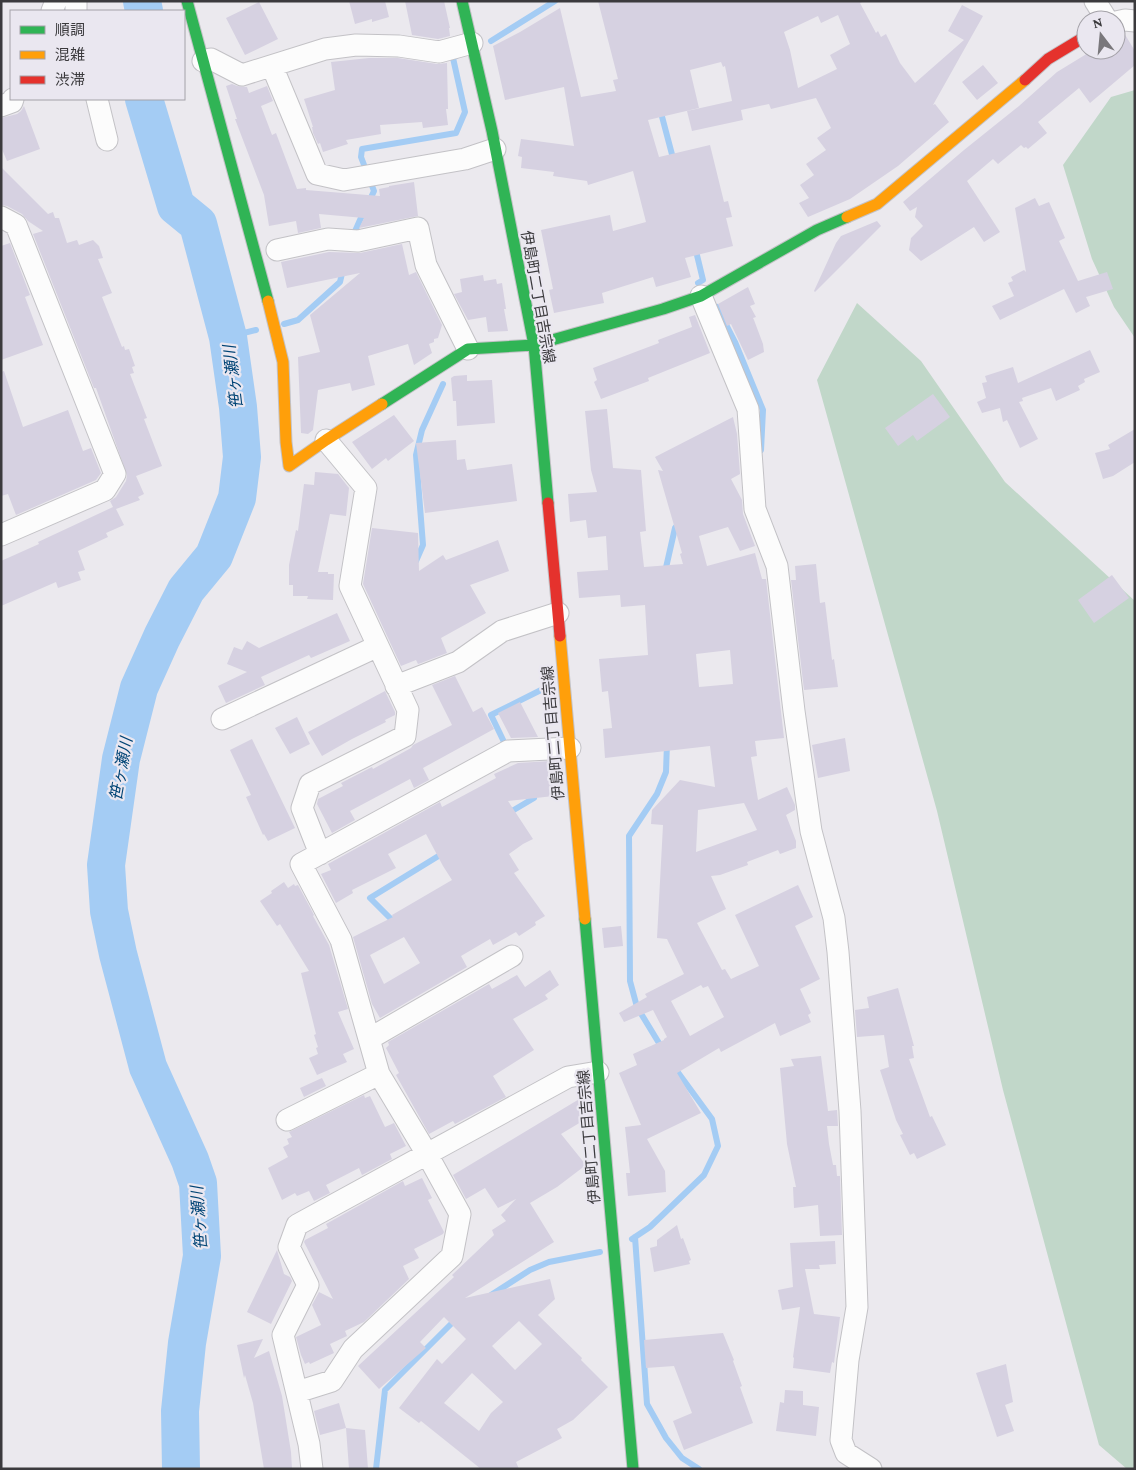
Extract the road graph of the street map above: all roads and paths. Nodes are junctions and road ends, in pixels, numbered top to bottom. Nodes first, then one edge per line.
1 (187, 1) edge
2 (462, 1) edge
3 (1076, 42) edge
4 (472, 43) junction
5 (203, 61) junction
6 (272, 66) junction
7 (13, 100) edge
8 (96, 100) edge
9 (1, 106) edge
10 (107, 140) dead end
11 (495, 149) junction
12 (1, 217) edge
13 (277, 250) dead end
14 (701, 296) junction
15 (534, 345) junction
16 (468, 349) junction
17 (326, 440) junction
18 (1, 536) edge
19 (558, 613) junction
20 (378, 646) junction
21 (396, 686) junction
22 (222, 719) dead end
23 (570, 748) junction
24 (320, 854) junction
25 (512, 956) dead end
26 (369, 1040) junction
27 (598, 1072) junction
28 (379, 1074) junction
29 (287, 1120) dead end
30 (427, 1154) junction
31 (297, 1392) junction
32 (312, 1469) edge
33 (633, 1469) edge
34 (871, 1469) edge

1 - 5 street
2 - 4 street, 伊島町二丁目吉宗線
3 - 14 street
4 - 6 street
4 - 11 street, 伊島町二丁目吉宗線
5 - 6 street
5 - 17 street
6 - 11 street
7 - 9 street
8 - 10 street
11 - 15 street, 伊島町二丁目吉宗線
12 - 18 street
13 - 16 street
14 - 15 street
14 - 34 street
15 - 16 street
15 - 19 street, 伊島町二丁目吉宗線
16 - 17 street
17 - 20 street
19 - 21 street
19 - 23 street, 伊島町二丁目吉宗線
20 - 21 street
20 - 22 street
21 - 24 street
23 - 24 street
23 - 27 street, 伊島町二丁目吉宗線
24 - 26 street
25 - 26 street
26 - 28 street
27 - 30 street
27 - 33 street, 伊島町二丁目吉宗線
28 - 29 street
28 - 30 street
30 - 31 street
30 - 31 street
31 - 32 street

